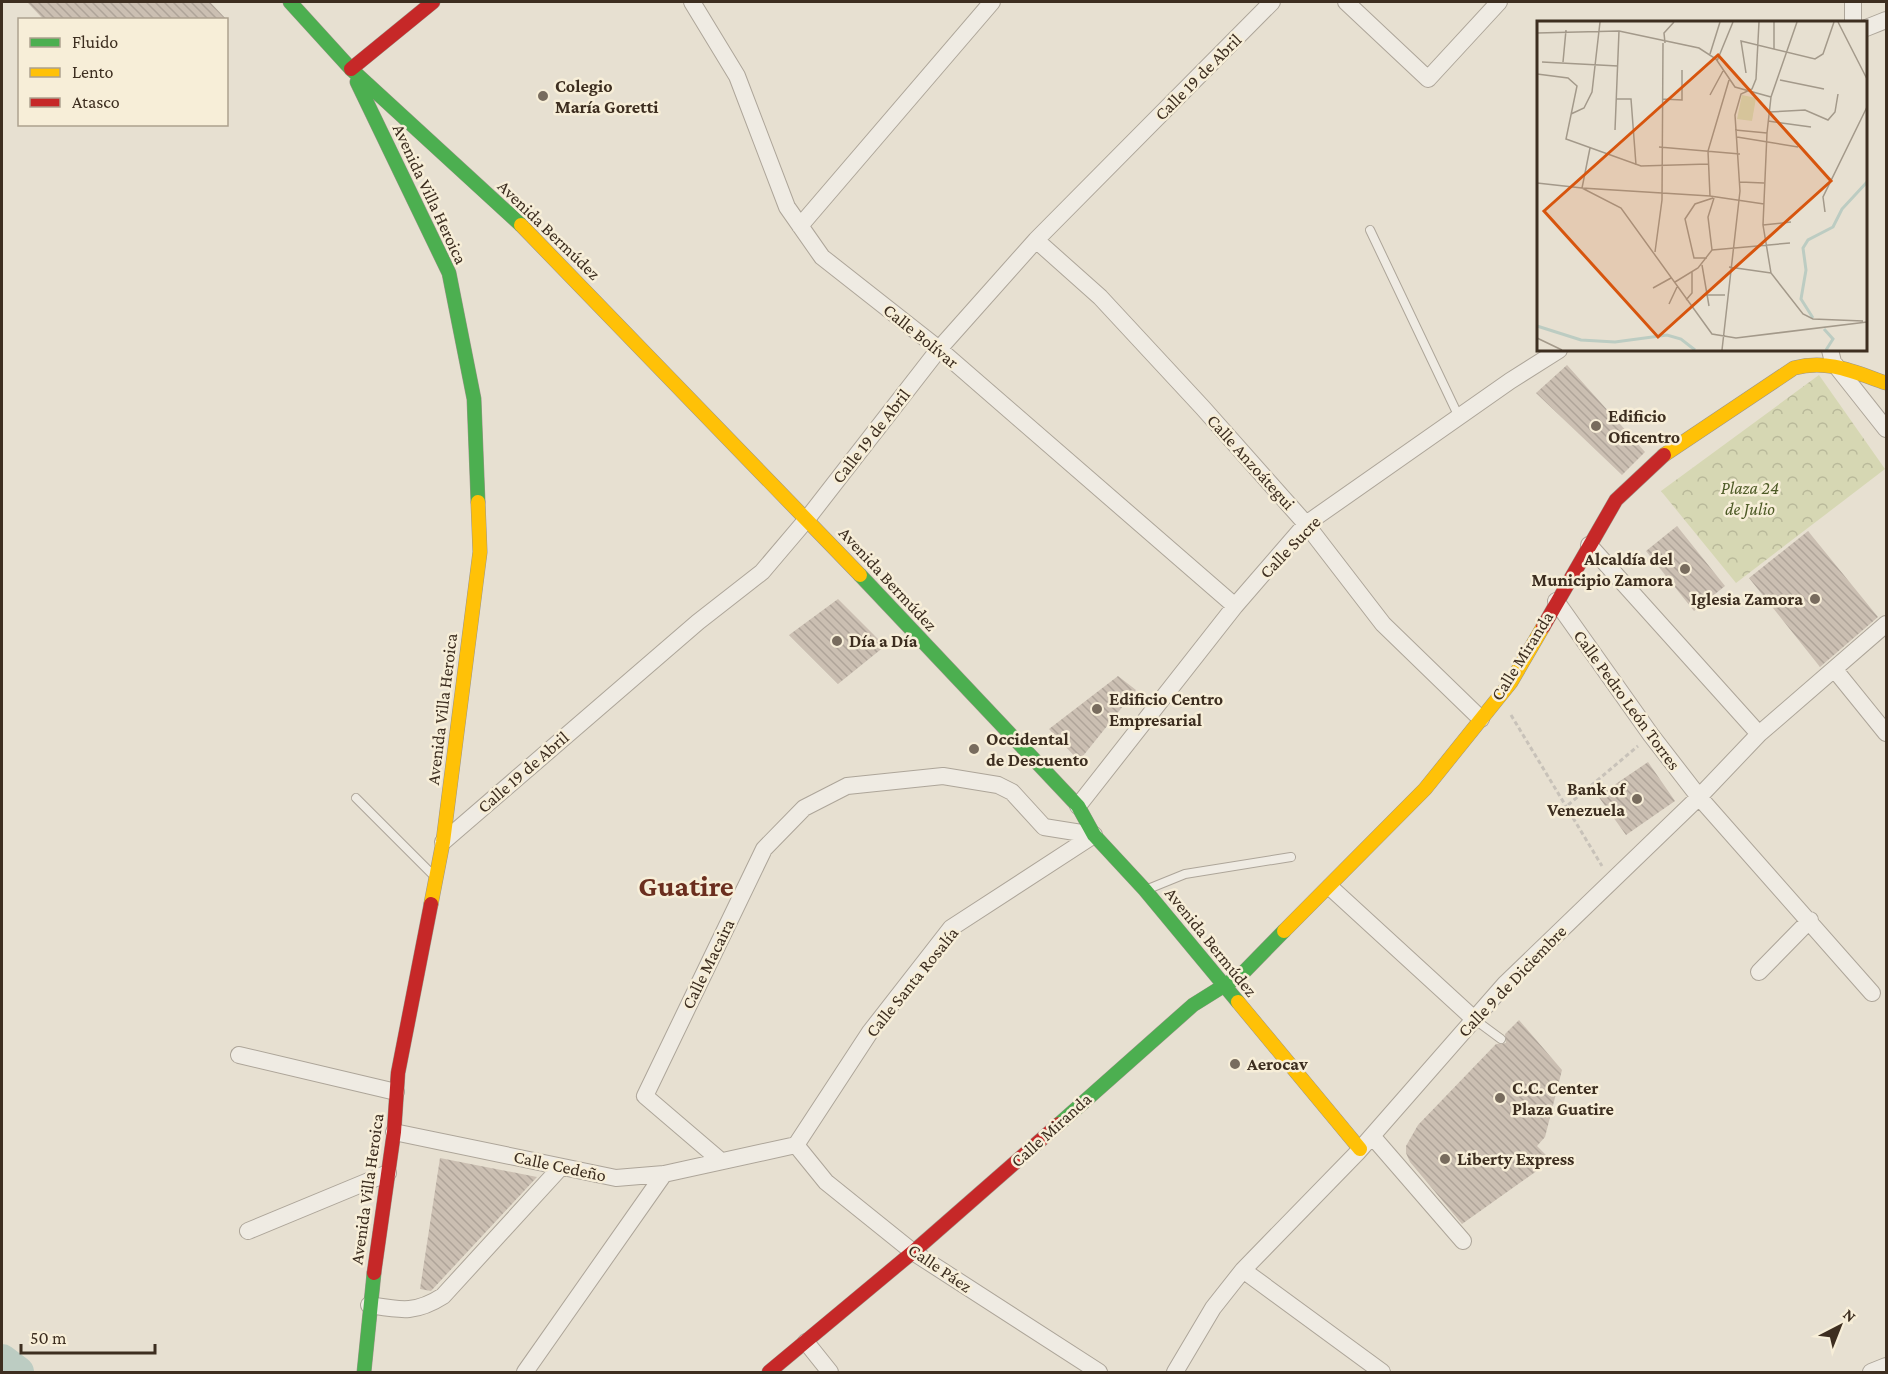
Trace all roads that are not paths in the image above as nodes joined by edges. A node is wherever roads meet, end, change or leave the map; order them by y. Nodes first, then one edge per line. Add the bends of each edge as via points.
1 (290, 2) edge
2 (433, 2) edge
3 (692, 2) edge
4 (992, 2) edge
5 (1272, 2) edge
6 (1346, 2) edge
7 (1499, 2) edge
8 (1853, 2) edge
9 (1887, 20) edge
10 (1853, 21) edge
11 (1867, 28) edge
12 (351, 69) junction
13 (800, 226) junction
14 (1370, 230) dead end
15 (1036, 240) junction
16 (939, 349) junction
17 (1558, 351) edge
18 (1831, 356) edge
19 (1887, 383) edge
20 (1459, 417) junction
21 (1887, 429) edge
22 (807, 519) junction
23 (1306, 524) junction
24 (1589, 545) junction
25 (1556, 601) junction
26 (1235, 606) junction
27 (1886, 625) edge
28 (1835, 670) junction
29 (1481, 719) junction
30 (1887, 733) edge
31 (1759, 734) junction
32 (1699, 797) junction
33 (356, 798) dead end
34 (1078, 806) junction
35 (1094, 835) junction
36 (443, 842) junction
37 (1291, 857) dead end
38 (437, 878) junction
39 (1330, 887) junction
40 (1145, 890) junction
41 (1810, 920) junction
42 (1759, 972) dead end
43 (1223, 986) junction
44 (1872, 993) dead end
45 (1474, 1019) junction
46 (1501, 1039) dead end
47 (238, 1055) dead end
48 (396, 1092) junction
49 (394, 1132) junction
50 (1372, 1136) junction
51 (796, 1145) junction
52 (1360, 1149) junction
53 (721, 1161) junction
54 (561, 1167) junction
55 (388, 1173) junction
56 (664, 1174) junction
57 (248, 1232) dead end
58 (1463, 1241) dead end
59 (913, 1252) junction
60 (1243, 1270) junction
61 (369, 1305) junction
62 (806, 1342) junction
63 (1887, 1366) edge
64 (364, 1372) edge
65 (525, 1372) edge
66 (769, 1372) edge
67 (830, 1372) edge
68 (1099, 1372) edge
69 (1175, 1372) edge
70 (1382, 1372) edge
71 (1871, 1372) edge

1 - 12 street
2 - 12 street
3 - 13 street, Calle Bolívar via 736,76 787,207
4 - 13 street
5 - 15 street, Calle 19 de Abril
6 - 7 street via 1428,79
8 - 10 street
9 - 11 street
12 - 22 street, Avenida Bermúdez via 532,236
12 - 36 street, Avenida Villa Heroica via 449,273 474,399 480,552
13 - 16 street, Calle Bolívar via 822,257
14 - 20 lane
15 - 16 street, Calle 19 de Abril
15 - 23 street, Calle Anzoátegui via 1100,297
16 - 22 street, Calle 19 de Abril
16 - 26 street, Calle Bolívar
17 - 20 street, Calle Sucre
18 - 19 street
18 - 21 street
18 - 24 street, Calle Miranda via 1794,368 1661,457 1616,500
20 - 23 street, Calle Sucre
22 - 34 street, Avenida Bermúdez
22 - 36 street, Calle 19 de Abril via 762,572 698,622
23 - 26 street, Calle Sucre
23 - 29 street, Calle Anzoátegui via 1383,624
24 - 25 street, Calle Miranda
24 - 31 street
25 - 29 street, Calle Miranda via 1511,682
25 - 32 street, Calle Pedro León Torres
26 - 34 street, Calle Sucre
27 - 28 street, Calle 9 de Diciembre
28 - 30 street
28 - 31 street, Calle 9 de Diciembre
29 - 39 street, Calle Miranda via 1425,789
31 - 32 street, Calle 9 de Diciembre
32 - 41 street, Calle Pedro León Torres
32 - 45 street, Calle 9 de Diciembre via 1505,984
33 - 38 lane
34 - 35 street, Avenida Bermúdez
35 - 40 street, Avenida Bermúdez
35 - 51 street, Calle Santa Rosalía via 951,928 870,1032
35 - 53 street, Calle Macaira via 1044,827 1012,792 998,785 943,776 848,786 804,808 764,849 645,1096
36 - 38 street, Avenida Villa Heroica
37 - 40 lane via 1185,874
38 - 48 street, Avenida Villa Heroica
39 - 43 street, Calle Miranda via 1241,975
39 - 45 street
40 - 43 street, Avenida Bermúdez
41 - 42 street
41 - 44 street, Calle Pedro León Torres
43 - 52 street, Avenida Bermúdez
43 - 59 street, Calle Miranda via 1192,1005
45 - 46 lane
45 - 50 street, Calle 9 de Diciembre
47 - 48 street
48 - 49 street, Avenida Villa Heroica
49 - 54 street, Calle Cedeño
49 - 55 street, Avenida Villa Heroica
50 - 52 street, Calle 9 de Diciembre
50 - 58 street
51 - 53 street, Calle Cedeño
51 - 59 street, Calle Páez via 826,1182
52 - 60 street, Calle 9 de Diciembre
53 - 56 street, Calle Cedeño
54 - 56 street, Calle Cedeño via 616,1178
54 - 61 street via 443,1296 408,1311
55 - 57 street
55 - 61 street, Avenida Villa Heroica
56 - 65 street
59 - 62 street, Calle Miranda
59 - 68 street, Calle Páez
60 - 69 street, Calle 9 de Diciembre via 1213,1308
60 - 70 street
61 - 64 street, Avenida Villa Heroica
62 - 66 street, Calle Miranda
62 - 67 street
63 - 71 street

